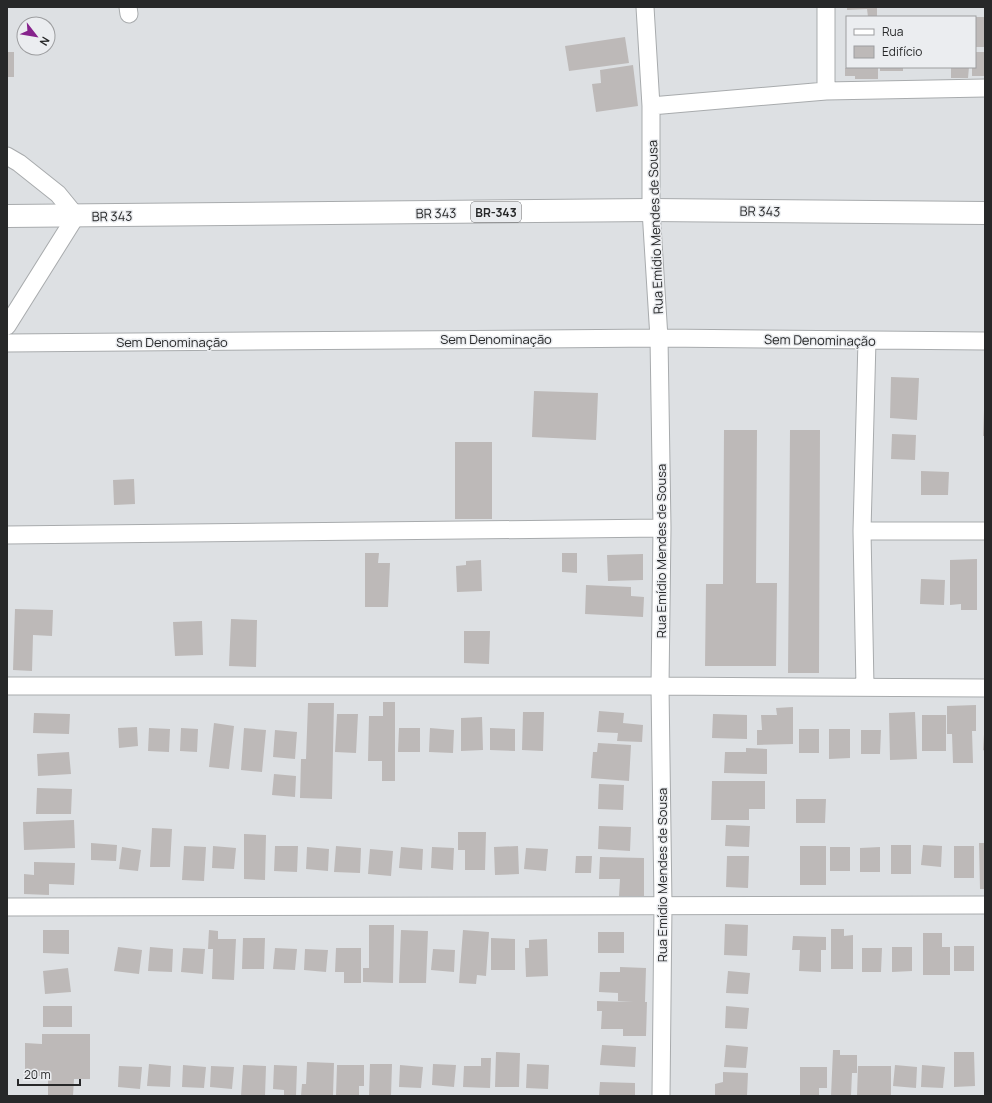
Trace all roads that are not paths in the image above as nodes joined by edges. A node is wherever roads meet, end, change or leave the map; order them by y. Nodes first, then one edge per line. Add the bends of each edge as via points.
1 (645, 7) edge
2 (826, 7) edge
3 (985, 88) edge
4 (826, 91) junction
5 (651, 106) junction
6 (7, 156) edge
7 (651, 210) junction
8 (985, 214) edge
9 (7, 216) edge
10 (76, 216) junction
11 (7, 326) edge
12 (659, 338) junction
13 (867, 340) junction
14 (985, 341) edge
15 (7, 343) edge
16 (662, 528) junction
17 (862, 531) junction
18 (985, 531) edge
19 (7, 535) edge
20 (7, 686) edge
21 (660, 686) junction
22 (865, 687) junction
23 (985, 688) edge
24 (663, 905) junction
25 (985, 905) edge
26 (7, 907) edge
27 (661, 1096) edge

1 - 5 street, Rua Emídio Mendes de Sousa
2 - 4 street
3 - 4 street
4 - 5 street
5 - 7 street, Rua Emídio Mendes de Sousa
6 - 10 street via 58,194
7 - 8 main road, BR 343 / BR-343
7 - 10 main road, BR 343 / BR-343
7 - 12 street, Rua Emídio Mendes de Sousa
9 - 10 main road, BR 343 / BR-343
10 - 11 street
12 - 13 street, Sem Denominação
12 - 15 street, Sem Denominação
12 - 16 street, Rua Emídio Mendes de Sousa
13 - 14 street, Sem Denominação
13 - 17 street
16 - 19 street
16 - 21 street, Rua Emídio Mendes de Sousa
17 - 18 street
17 - 22 street
20 - 21 street
21 - 22 street
21 - 24 street, Rua Emídio Mendes de Sousa
22 - 23 street
24 - 25 street
24 - 26 street
24 - 27 street, Rua Emídio Mendes de Sousa

